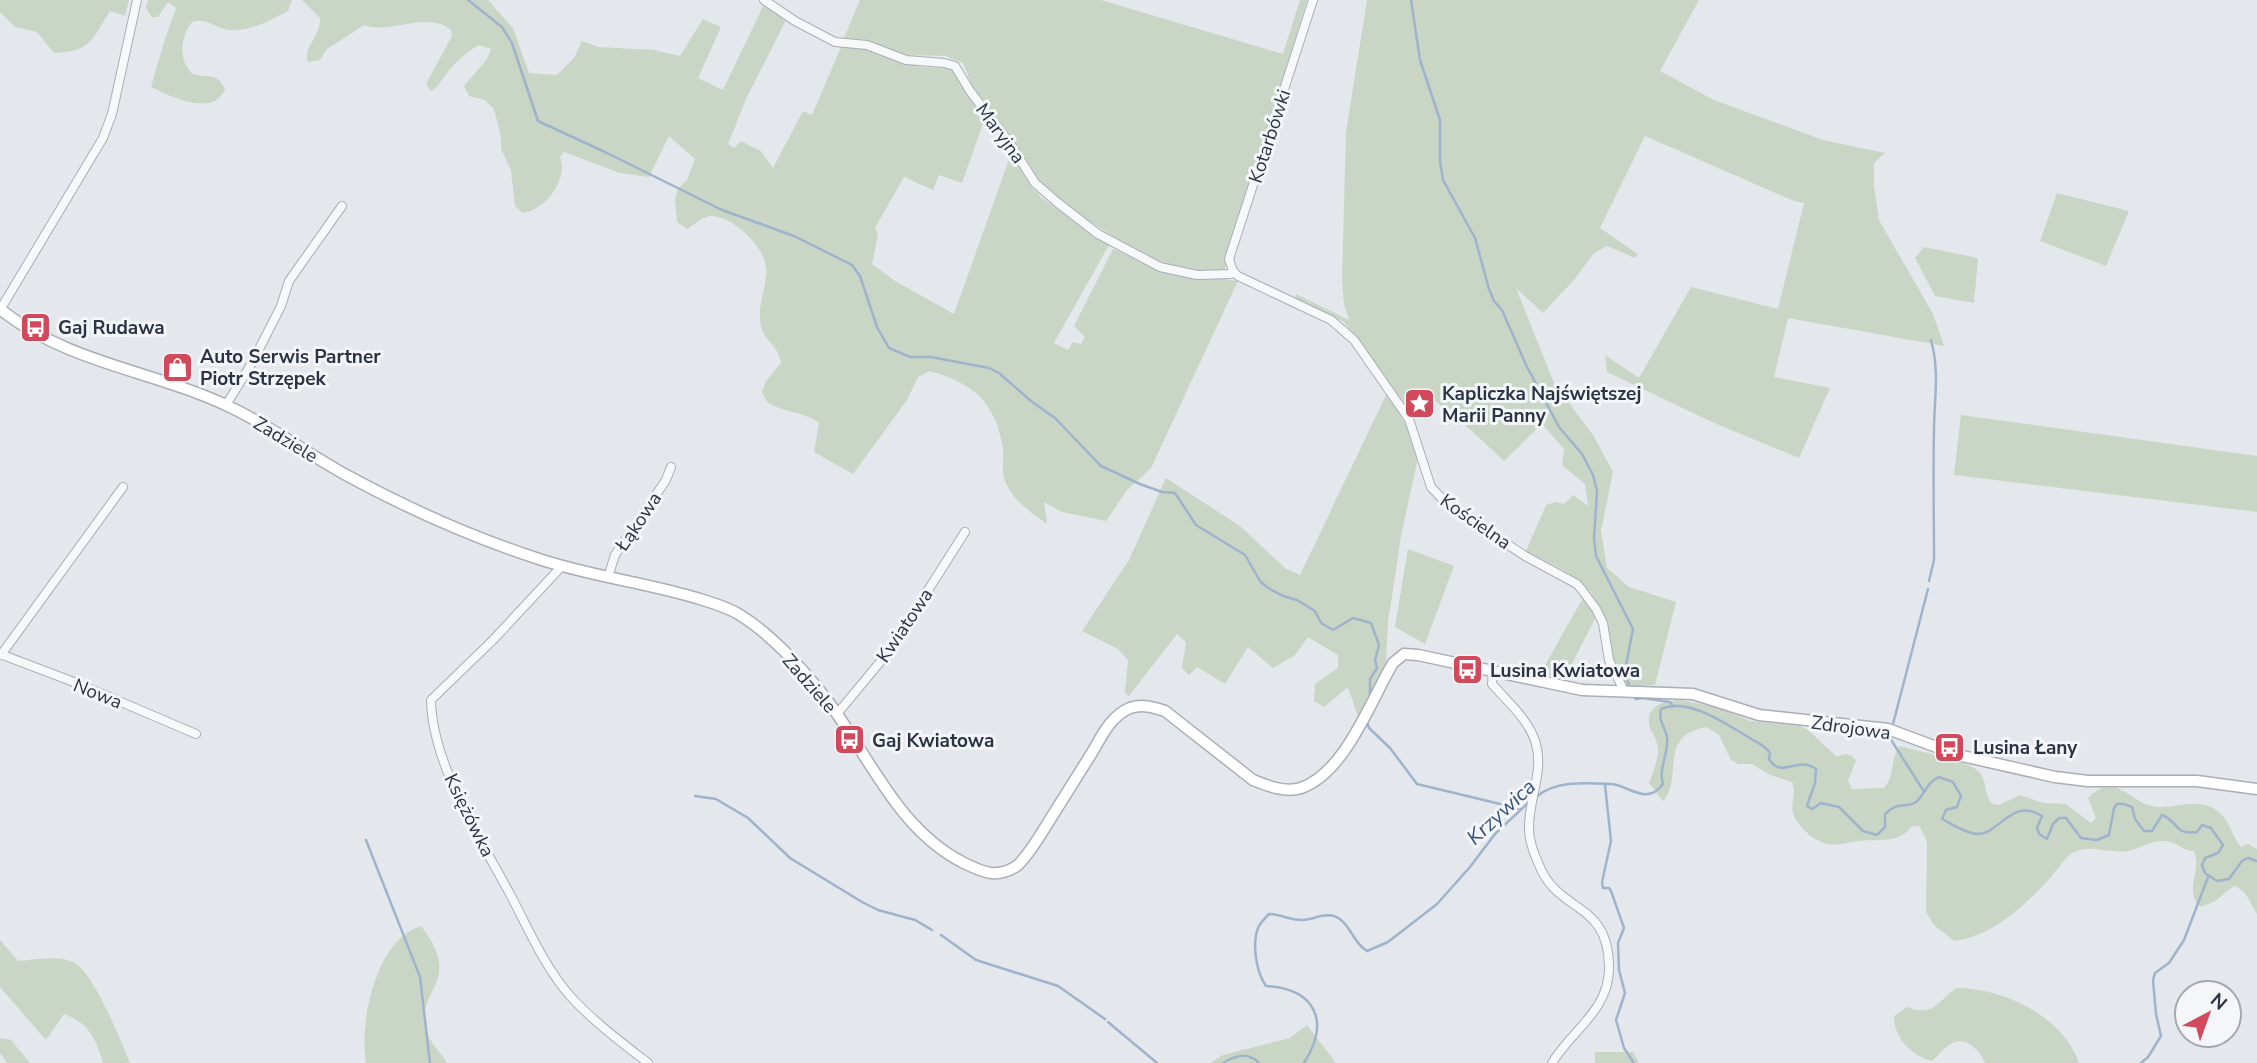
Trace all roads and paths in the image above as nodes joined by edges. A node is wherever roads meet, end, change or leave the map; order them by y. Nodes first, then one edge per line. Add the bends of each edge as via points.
1 (137, 0) edge
2 (764, 0) edge
3 (1313, 0) edge
4 (342, 206) dead end
5 (1233, 271) junction
6 (0, 309) edge
7 (226, 405) junction
8 (671, 467) dead end
9 (123, 487) dead end
10 (965, 532) dead end
11 (562, 566) junction
12 (608, 577) junction
13 (1, 654) edge
14 (1490, 672) junction
15 (1623, 691) junction
16 (837, 714) junction
17 (196, 734) dead end
18 (2257, 789) edge
19 (648, 1063) edge
20 (1552, 1063) edge

1 - 6 street via 103,138
2 - 5 street, Maryjna via 835,41 867,45 906,60 955,66 1035,183 1088,226 1160,267 1197,275
3 - 5 street, Kotarbówki via 1229,259
4 - 7 street via 289,281 270,329
5 - 15 street, Kościelna via 1331,320 1354,340 1409,419 1436,494 1525,556 1577,584 1588,597 1603,623 1609,660
6 - 7 street, Zadziele via 62,347
7 - 11 street, Zadziele via 390,497 490,542
8 - 12 street, Łąkowa via 615,555
9 - 13 street
10 - 16 street, Kwiatowa via 890,650
11 - 12 street, Zadziele
11 - 19 street, Księżówka via 431,700 431,723 466,812 544,959 569,996
12 - 16 street, Zadziele via 659,587 737,613 803,671
13 - 17 street, Nowa
14 - 15 street, Zdrojowa via 1582,690
14 - 16 street, Zadziele via 1418,655 1399,656 1349,746 1319,778 1301,788 1270,787 1253,780 1165,711 1129,708 1109,724 1022,860 1006,872 992,873 957,859 925,838
14 - 20 street via 1492,684 1528,726 1536,744 1529,831 1544,878 1553,890 1590,914 1604,935 1609,967 1601,1003
15 - 18 street, Zdrojowa via 1693,694 1759,715 1888,729 1958,755 2055,777 2197,781

